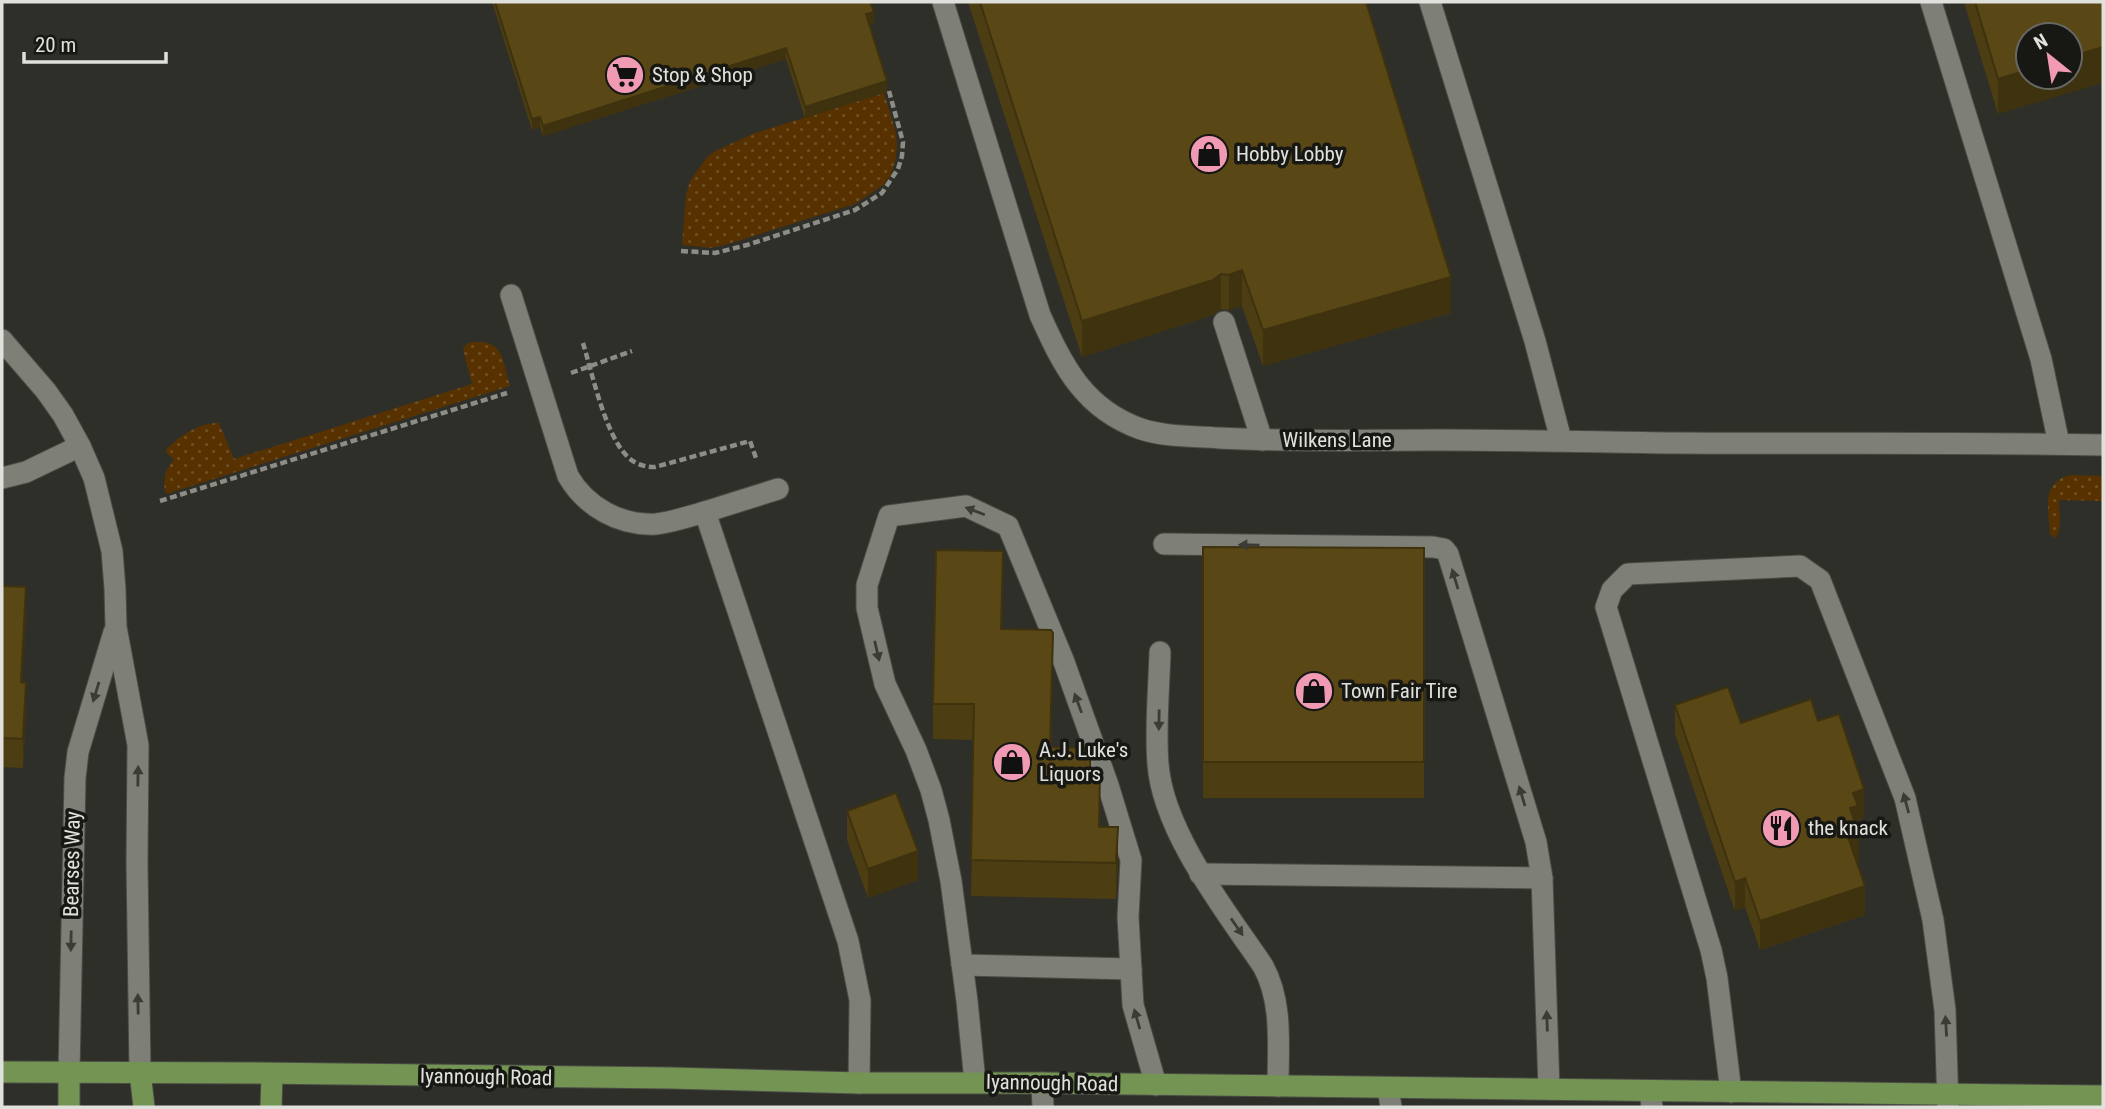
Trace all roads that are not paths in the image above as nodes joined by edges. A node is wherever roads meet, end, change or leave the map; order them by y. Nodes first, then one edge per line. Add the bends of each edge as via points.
1 (943, 2) edge
2 (1430, 2) edge
3 (1931, 2) edge
4 (511, 295) dead end
5 (1224, 322) dead end
6 (2, 340) edge
7 (1262, 440) junction
8 (1561, 440) junction
9 (2059, 444) junction
10 (2103, 445) edge
11 (80, 446) junction
12 (2, 478) edge
13 (773, 491) road end
14 (705, 512) junction
15 (1164, 544) dead end
16 (116, 627) junction
17 (1160, 652) dead end
18 (1200, 874) junction
19 (1542, 878) junction
20 (962, 965) junction
21 (1131, 969) junction
22 (2, 1072) edge
23 (139, 1072) junction
24 (69, 1073) junction
25 (272, 1075) junction
26 (975, 1082) junction
27 (859, 1083) junction
28 (1041, 1083) junction
29 (1156, 1085) junction
30 (1279, 1086) junction
31 (1549, 1089) junction
32 (1731, 1091) junction
33 (2103, 1096) edge
34 (1389, 1098) edge
35 (1651, 1099) edge
36 (1949, 1101) edge
37 (69, 1107) edge
38 (144, 1107) edge
39 (271, 1107) edge
40 (1043, 1107) edge

1 - 7 street, Wilkens Lane via 1040,315 1075,383 1108,413 1139,428 1174,435
2 - 8 street
3 - 9 street via 2041,359
4 - 14 street via 577,491 607,513 639,523 656,524
5 - 7 street
6 - 11 street, Bearses Way via 64,415
7 - 8 street, Wilkens Lane
8 - 9 street, Wilkens Lane
9 - 10 street, Wilkens Lane
11 - 12 street via 26,472
11 - 16 street, Bearses Way via 94,478 112,551
13 - 14 street
14 - 27 street via 848,941 860,1000
19 -> 15 street via 1536,842 1444,549
23 -> 16 street, Bearses Way via 138,745
16 -> 24 street, Bearses Way via 78,752 75,778
17 -> 18 street via 1158,765 1171,817
18 - 19 street
18 -> 30 street via 1271,980 1277,1008
31 -> 19 street
20 - 21 street
21 -> 20 street via 1131,860 1108,785 1008,526 966,506 889,516 867,585 867,608 885,684 931,790 951,881
20 - 26 street
29 -> 21 street via 1133,1005
22 - 24 main road, Iyannough Road
23 - 24 main road, Iyannough Road
23 - 25 main road, Iyannough Road
23 - 38 main road, Bearses Way
24 - 37 main road, Bearses Way
25 - 27 main road, Iyannough Road
25 - 39 main road
26 - 27 main road, Iyannough Road
26 - 28 main road, Iyannough Road
28 - 29 main road, Iyannough Road
28 - 40 street
29 - 30 main road, Iyannough Road
30 - 34 main road, Iyannough Road
31 - 34 main road, Iyannough Road
31 - 35 main road, Iyannough Road
32 - 35 main road, Iyannough Road
32 - 36 main road, Iyannough Road
36 -> 32 street via 1945,1010 1933,920 1905,798 1820,580 1800,566 1628,574 1612,590 1606,607 1711,950
33 - 36 main road, Iyannough Road

